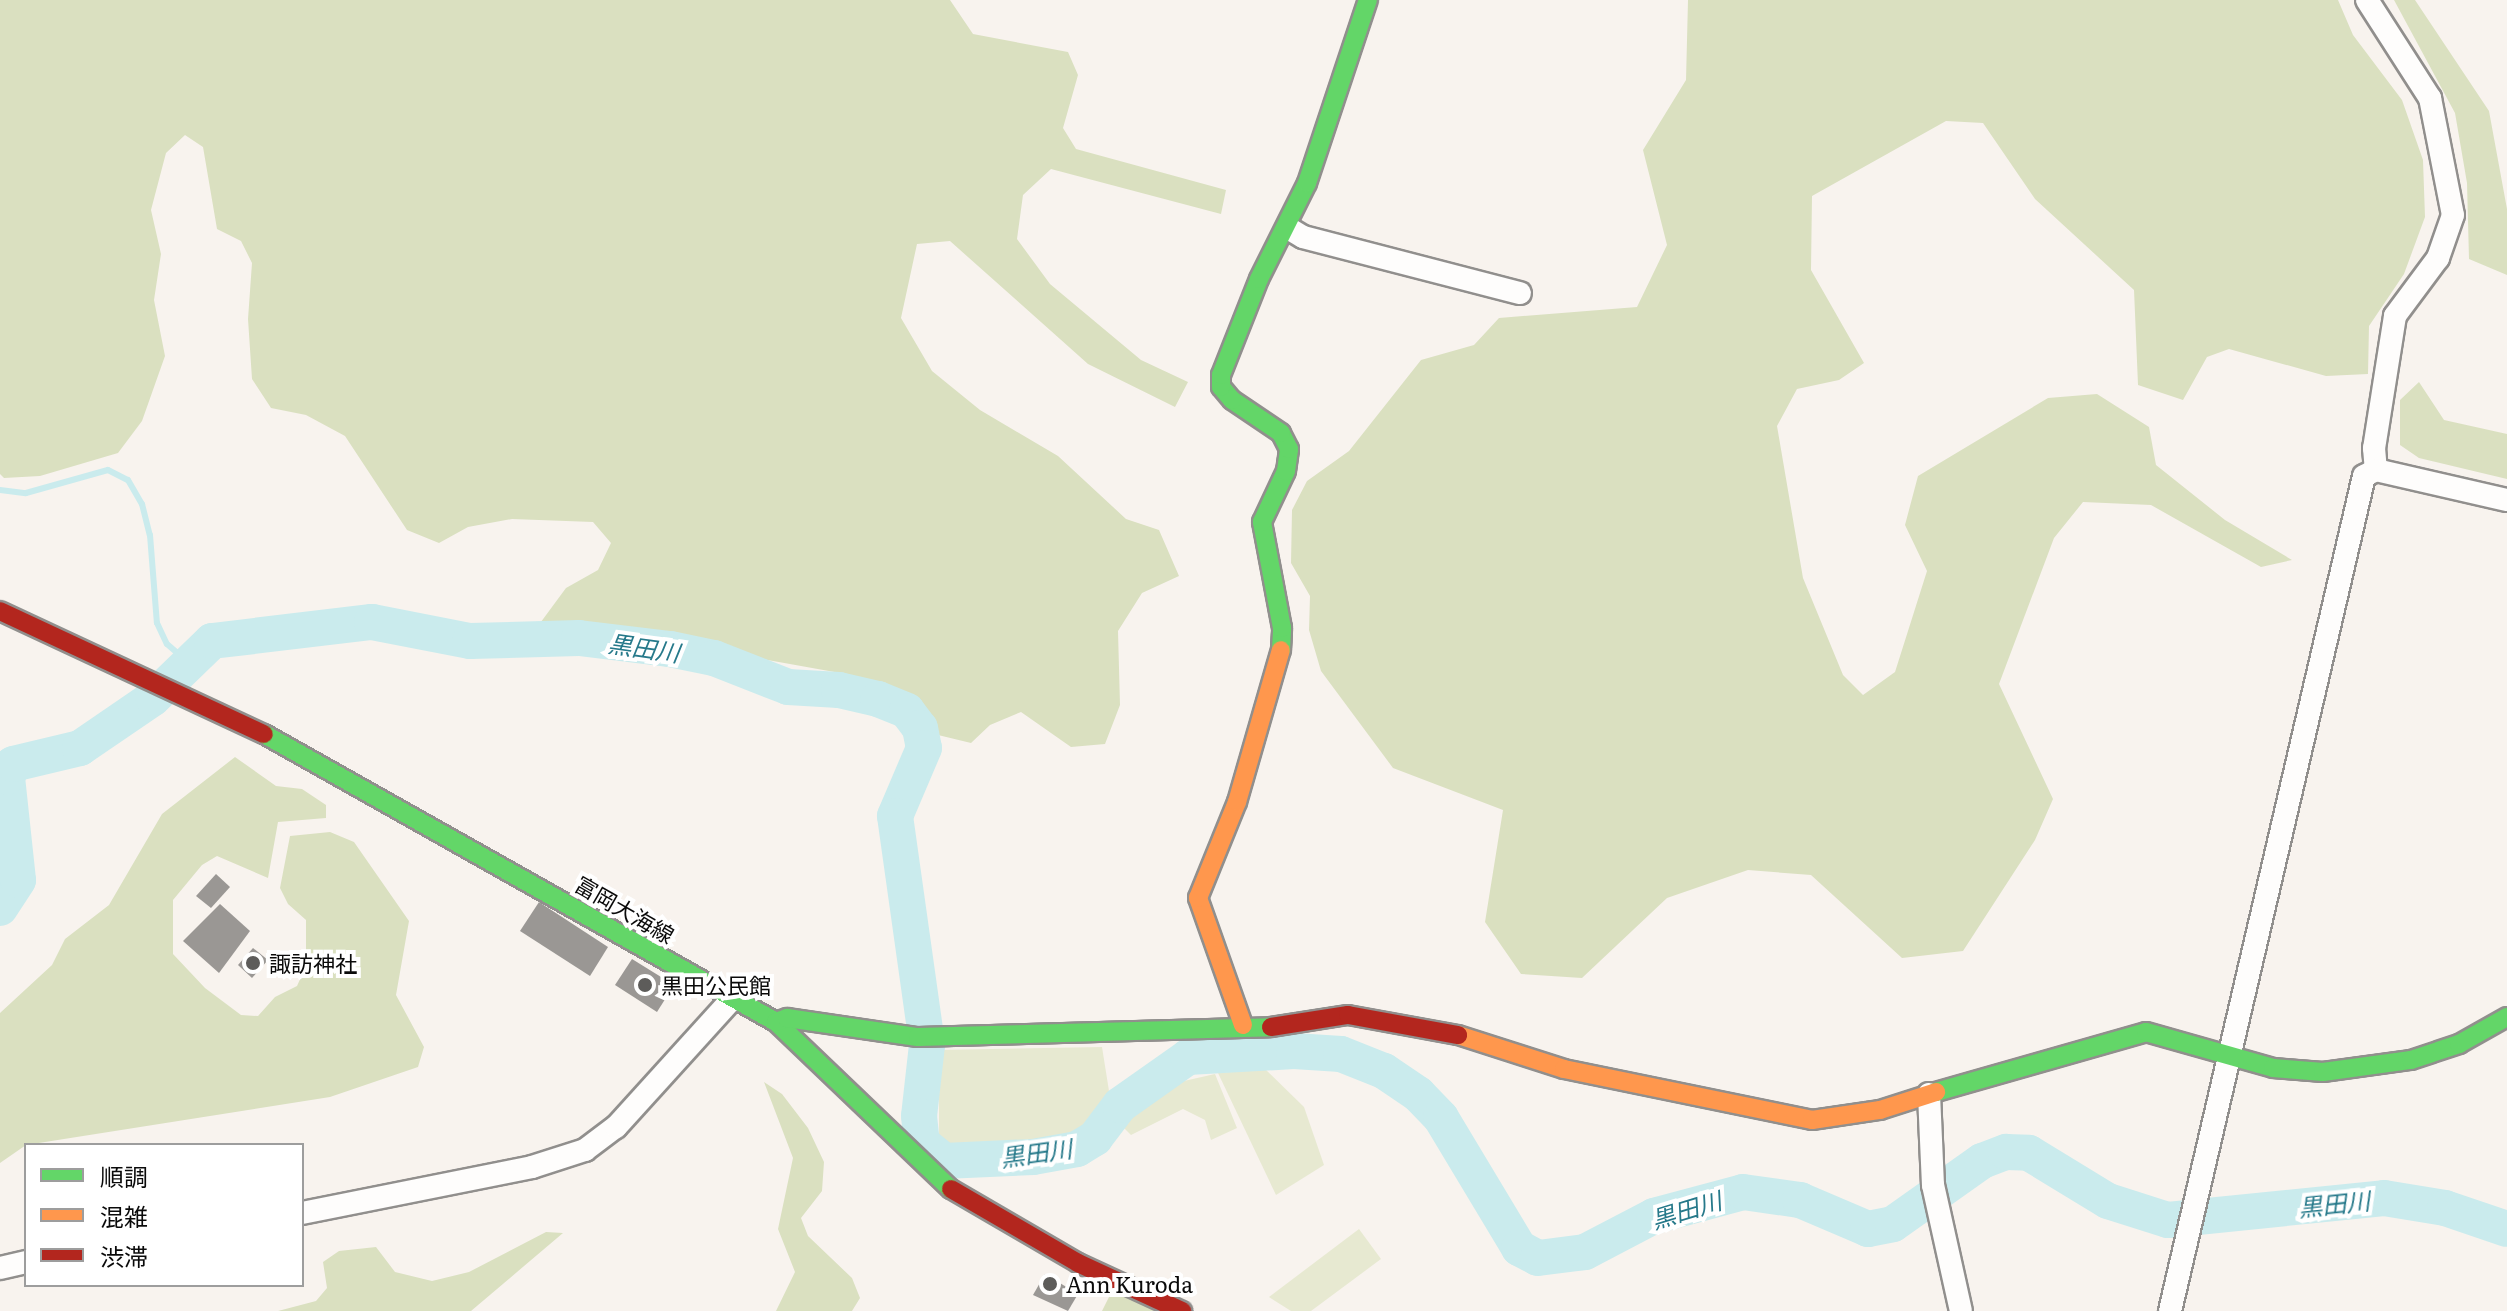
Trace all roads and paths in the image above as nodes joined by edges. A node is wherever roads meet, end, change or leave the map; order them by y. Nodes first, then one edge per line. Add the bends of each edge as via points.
1 (1368, 0) edge
2 (2367, 0) edge
3 (1288, 228) junction
4 (1520, 293) dead end
5 (2376, 470) junction
6 (2507, 500) edge
7 (0, 611) edge
8 (733, 998) junction
9 (2507, 1017) edge
10 (776, 1022) junction
11 (1243, 1025) junction
12 (2231, 1059) junction
13 (1929, 1094) junction
14 (304, 1213) edge
15 (24, 1262) edge
16 (0, 1268) edge
17 (1182, 1311) edge
18 (1961, 1311) edge
19 (2170, 1311) edge

1 - 3 street
2 - 5 street via 2430,98 2442,138 2453,215 2438,258 2395,316 2374,448
3 - 4 street via 1303,237
3 - 11 street via 1259,279 1221,375 1221,387 1232,400 1281,433 1289,449 1286,471 1262,522 1282,628 1280,665 1237,802 1198,898
5 - 6 street
5 - 12 street via 2364,476
7 - 8 street, 富岡大海線 via 290,746
8 - 10 street, 富岡大海線
8 - 14 street via 616,1127 585,1150 532,1167
9 - 12 street via 2459,1044 2383,1065 2323,1072
10 - 11 street via 787,1018 926,1037
10 - 17 street, 富岡大海線 via 956,1194 1078,1263
11 - 13 street via 1268,1027 1348,1015 1396,1021 1473,1038 1564,1069 1812,1120 1880,1110
12 - 13 street via 2146,1032
12 - 19 street
13 - 18 street via 1933,1185
15 - 16 street

